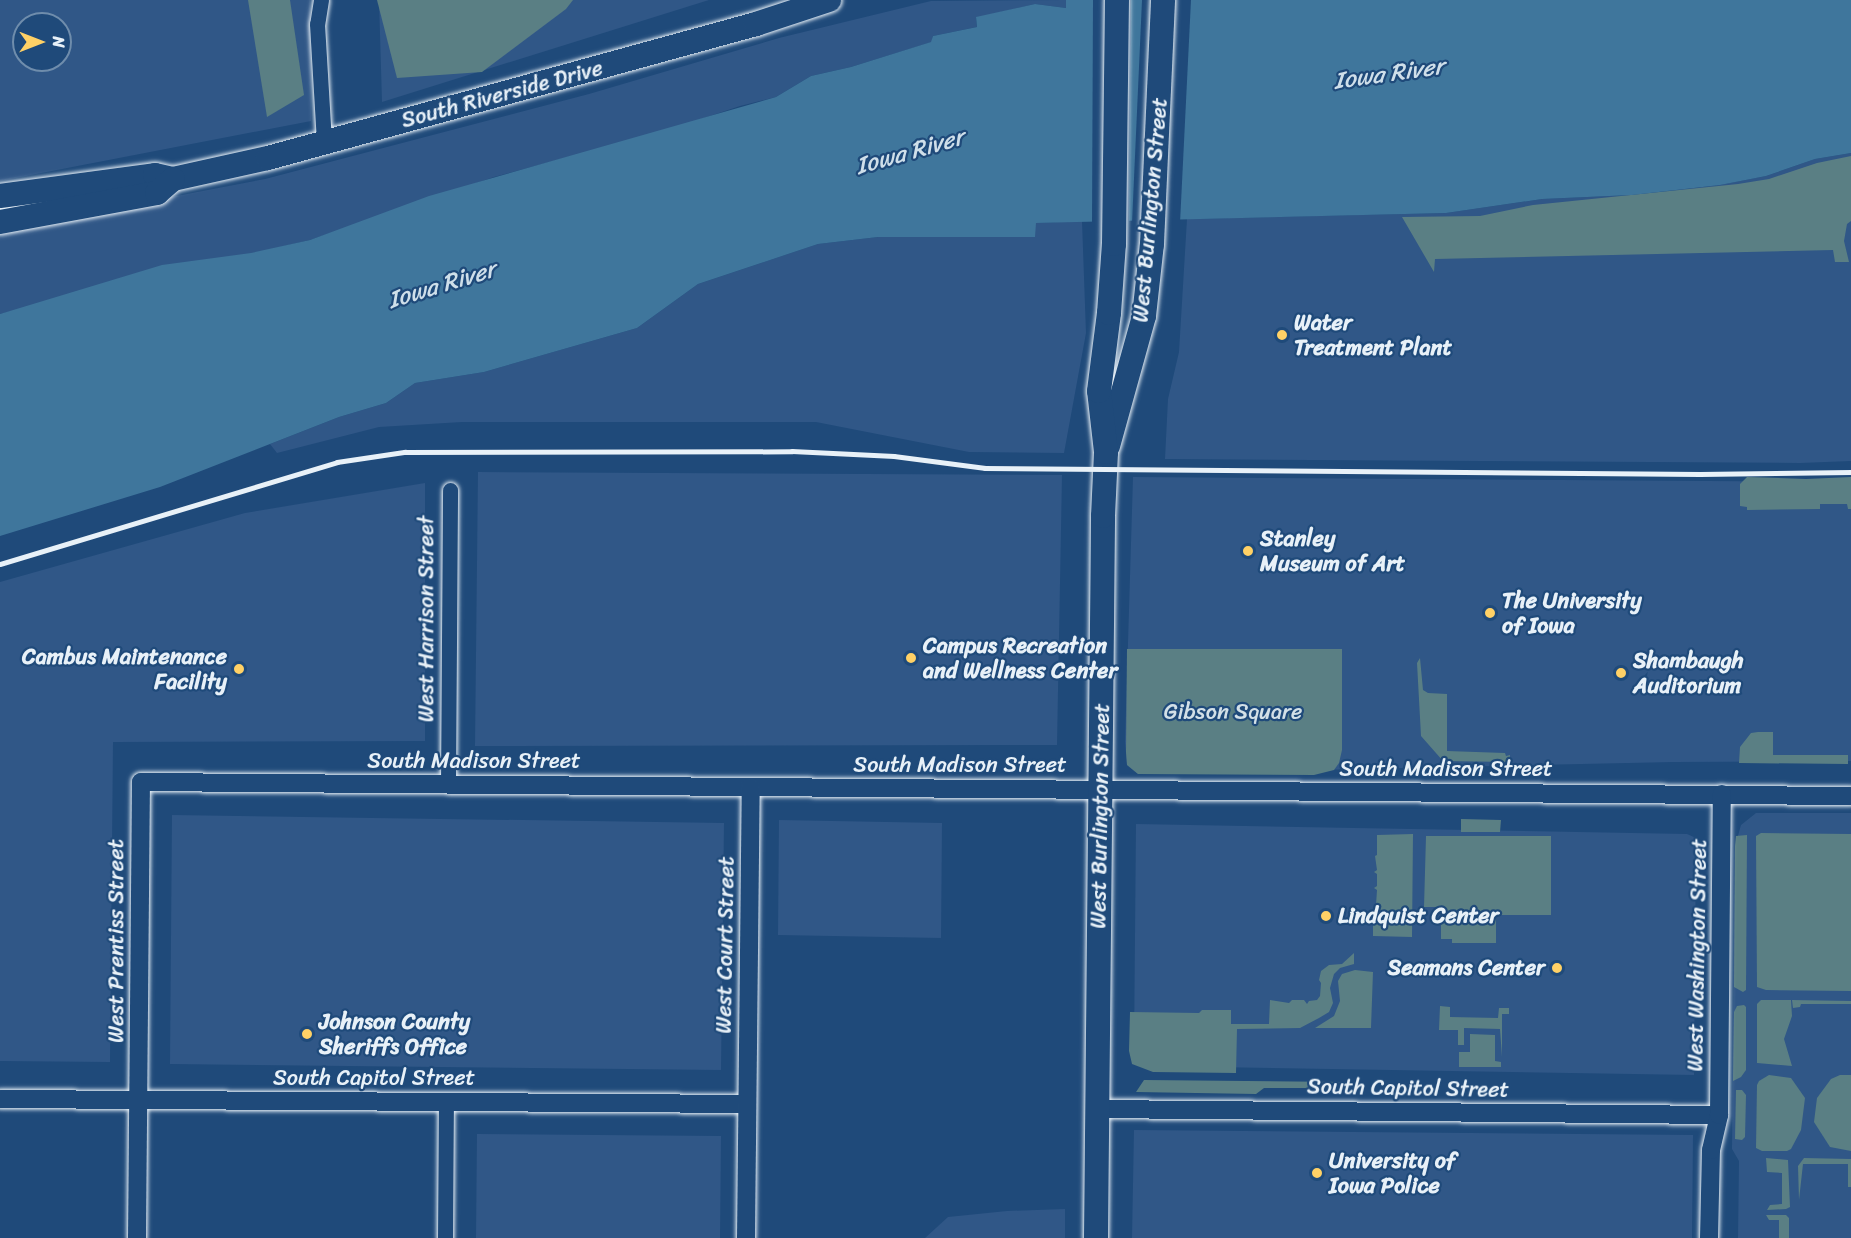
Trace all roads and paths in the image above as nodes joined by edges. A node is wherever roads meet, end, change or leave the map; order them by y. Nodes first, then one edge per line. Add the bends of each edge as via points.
1 (321, 0) edge
2 (829, 0) edge
3 (1117, 0) edge
4 (1163, 0) edge
5 (324, 142) junction
6 (173, 179) junction
7 (0, 196) edge
8 (0, 222) edge
9 (1106, 452) junction
10 (450, 490) dead end
11 (141, 782) joint
12 (448, 784) junction
13 (751, 787) junction
14 (1100, 790) junction
15 (1722, 795) junction
16 (1851, 796) edge
17 (0, 1099) edge
18 (139, 1100) junction
19 (446, 1102) junction
20 (747, 1104) junction
21 (1096, 1109) junction
22 (1719, 1115) junction
23 (137, 1238) edge
24 (445, 1238) edge
25 (746, 1238) edge
26 (1096, 1238) edge
27 (1708, 1238) edge

1 - 5 street via 317,24
2 - 5 main road, South Riverside Drive via 756,24
3 - 9 main road, West Burlington Street via 1113,281 1100,391
4 - 9 main road, West Burlington Street via 1152,244 1142,326
5 - 6 main road, South Riverside Drive
6 - 7 main road, South Riverside Drive via 155,175
6 - 8 main road, South Riverside Drive via 158,193
9 - 14 main road, West Burlington Street
10 - 12 street, West Harrison Street
11 - 12 street, South Madison Street
11 - 18 street, West Prentiss Street
12 - 13 street, South Madison Street
13 - 14 street, South Madison Street
13 - 20 street, West Court Street
14 - 15 street, South Madison Street
14 - 21 main road, West Burlington Street
15 - 16 street, South Madison Street
15 - 22 street, West Washington Street
17 - 18 street, South Capitol Street
18 - 19 street, South Capitol Street
18 - 23 street, West Prentiss Street
19 - 20 street, South Capitol Street
19 - 24 street
20 - 25 street, West Court Street
21 - 22 street, South Capitol Street
21 - 26 main road, West Burlington Street
22 - 27 street, West Washington Street via 1712,1150

